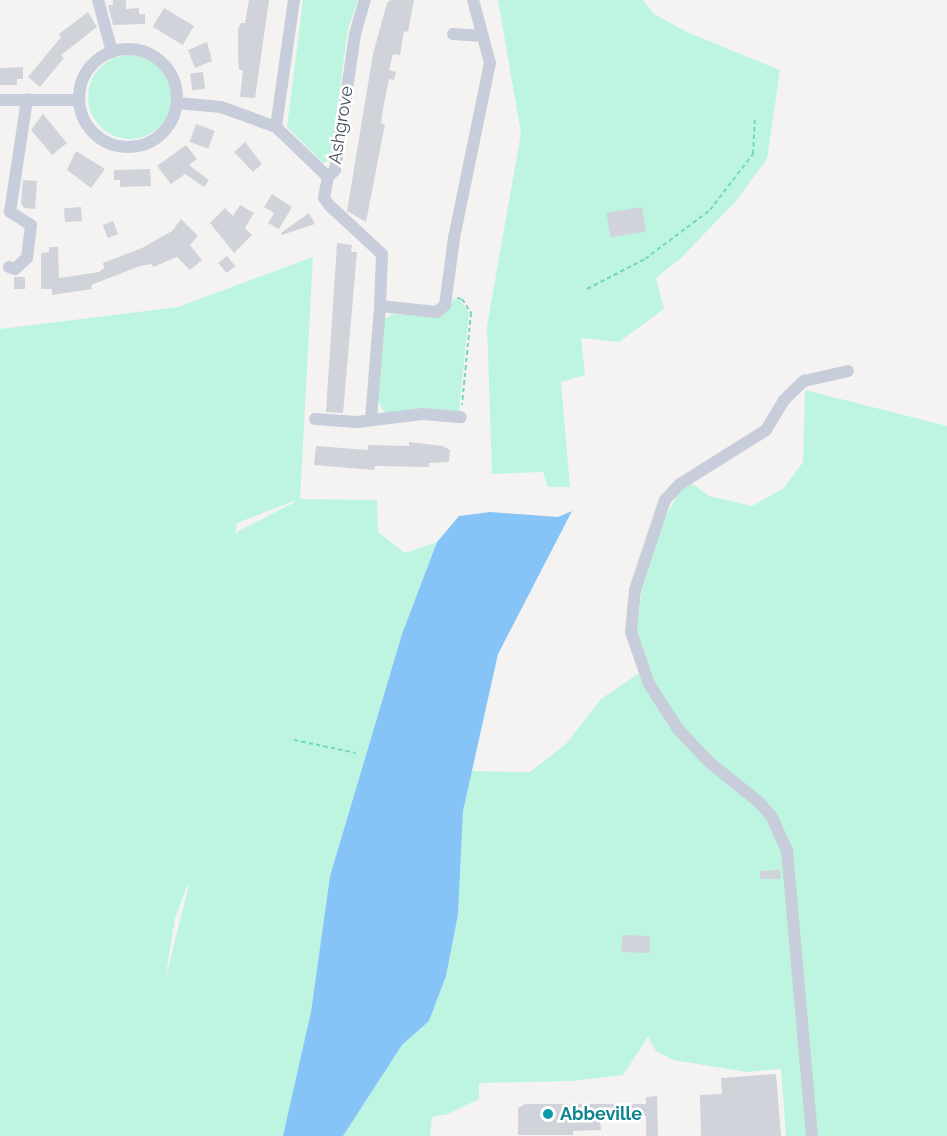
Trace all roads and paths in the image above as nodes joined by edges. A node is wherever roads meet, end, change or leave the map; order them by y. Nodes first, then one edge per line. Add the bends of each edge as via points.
1 (98, 0) edge
2 (294, 0) edge
3 (365, 0) edge
4 (473, 0) edge
5 (453, 34) dead end
6 (482, 36) junction
7 (112, 52) junction
8 (27, 99) junction
9 (0, 100) edge
10 (79, 100) junction
11 (177, 103) junction
12 (755, 119) dead end
13 (276, 128) junction
14 (328, 177) junction
15 (9, 267) dead end
16 (587, 289) dead end
17 (446, 297) junction
18 (380, 306) junction
19 (848, 371) dead end
20 (461, 417) joint
21 (315, 419) dead end
22 (371, 419) junction
23 (294, 740) dead end
24 (356, 753) dead end
25 (812, 1136) edge

1 - 7 street
2 - 13 street
3 - 14 street, Ashgrove via 355,34 335,170
4 - 6 street
5 - 6 street
6 - 17 street via 489,53 489,74
7 - 10 street via 87,72
7 - 11 street via 141,51 158,59 176,86
8 - 9 street
8 - 10 street
8 - 15 street via 10,212 31,225 30,236 27,258 15,269
10 - 11 street via 89,128 108,143 132,148 160,136 172,120
11 - 13 street, Ashgrove via 221,107
12 - 16 path via 753,154 710,210 645,259
13 - 14 street, Ashgrove
14 - 18 street via 324,198 382,254
17 - 18 street via 437,312
17 - 20 path via 462,299 471,313
18 - 22 street
19 - 25 street via 804,381 784,400 766,430 689,478 665,500 635,590 631,632 649,684 678,729 709,762 760,803 780,831 787,851
20 - 22 street via 423,414
21 - 22 street
23 - 24 path

